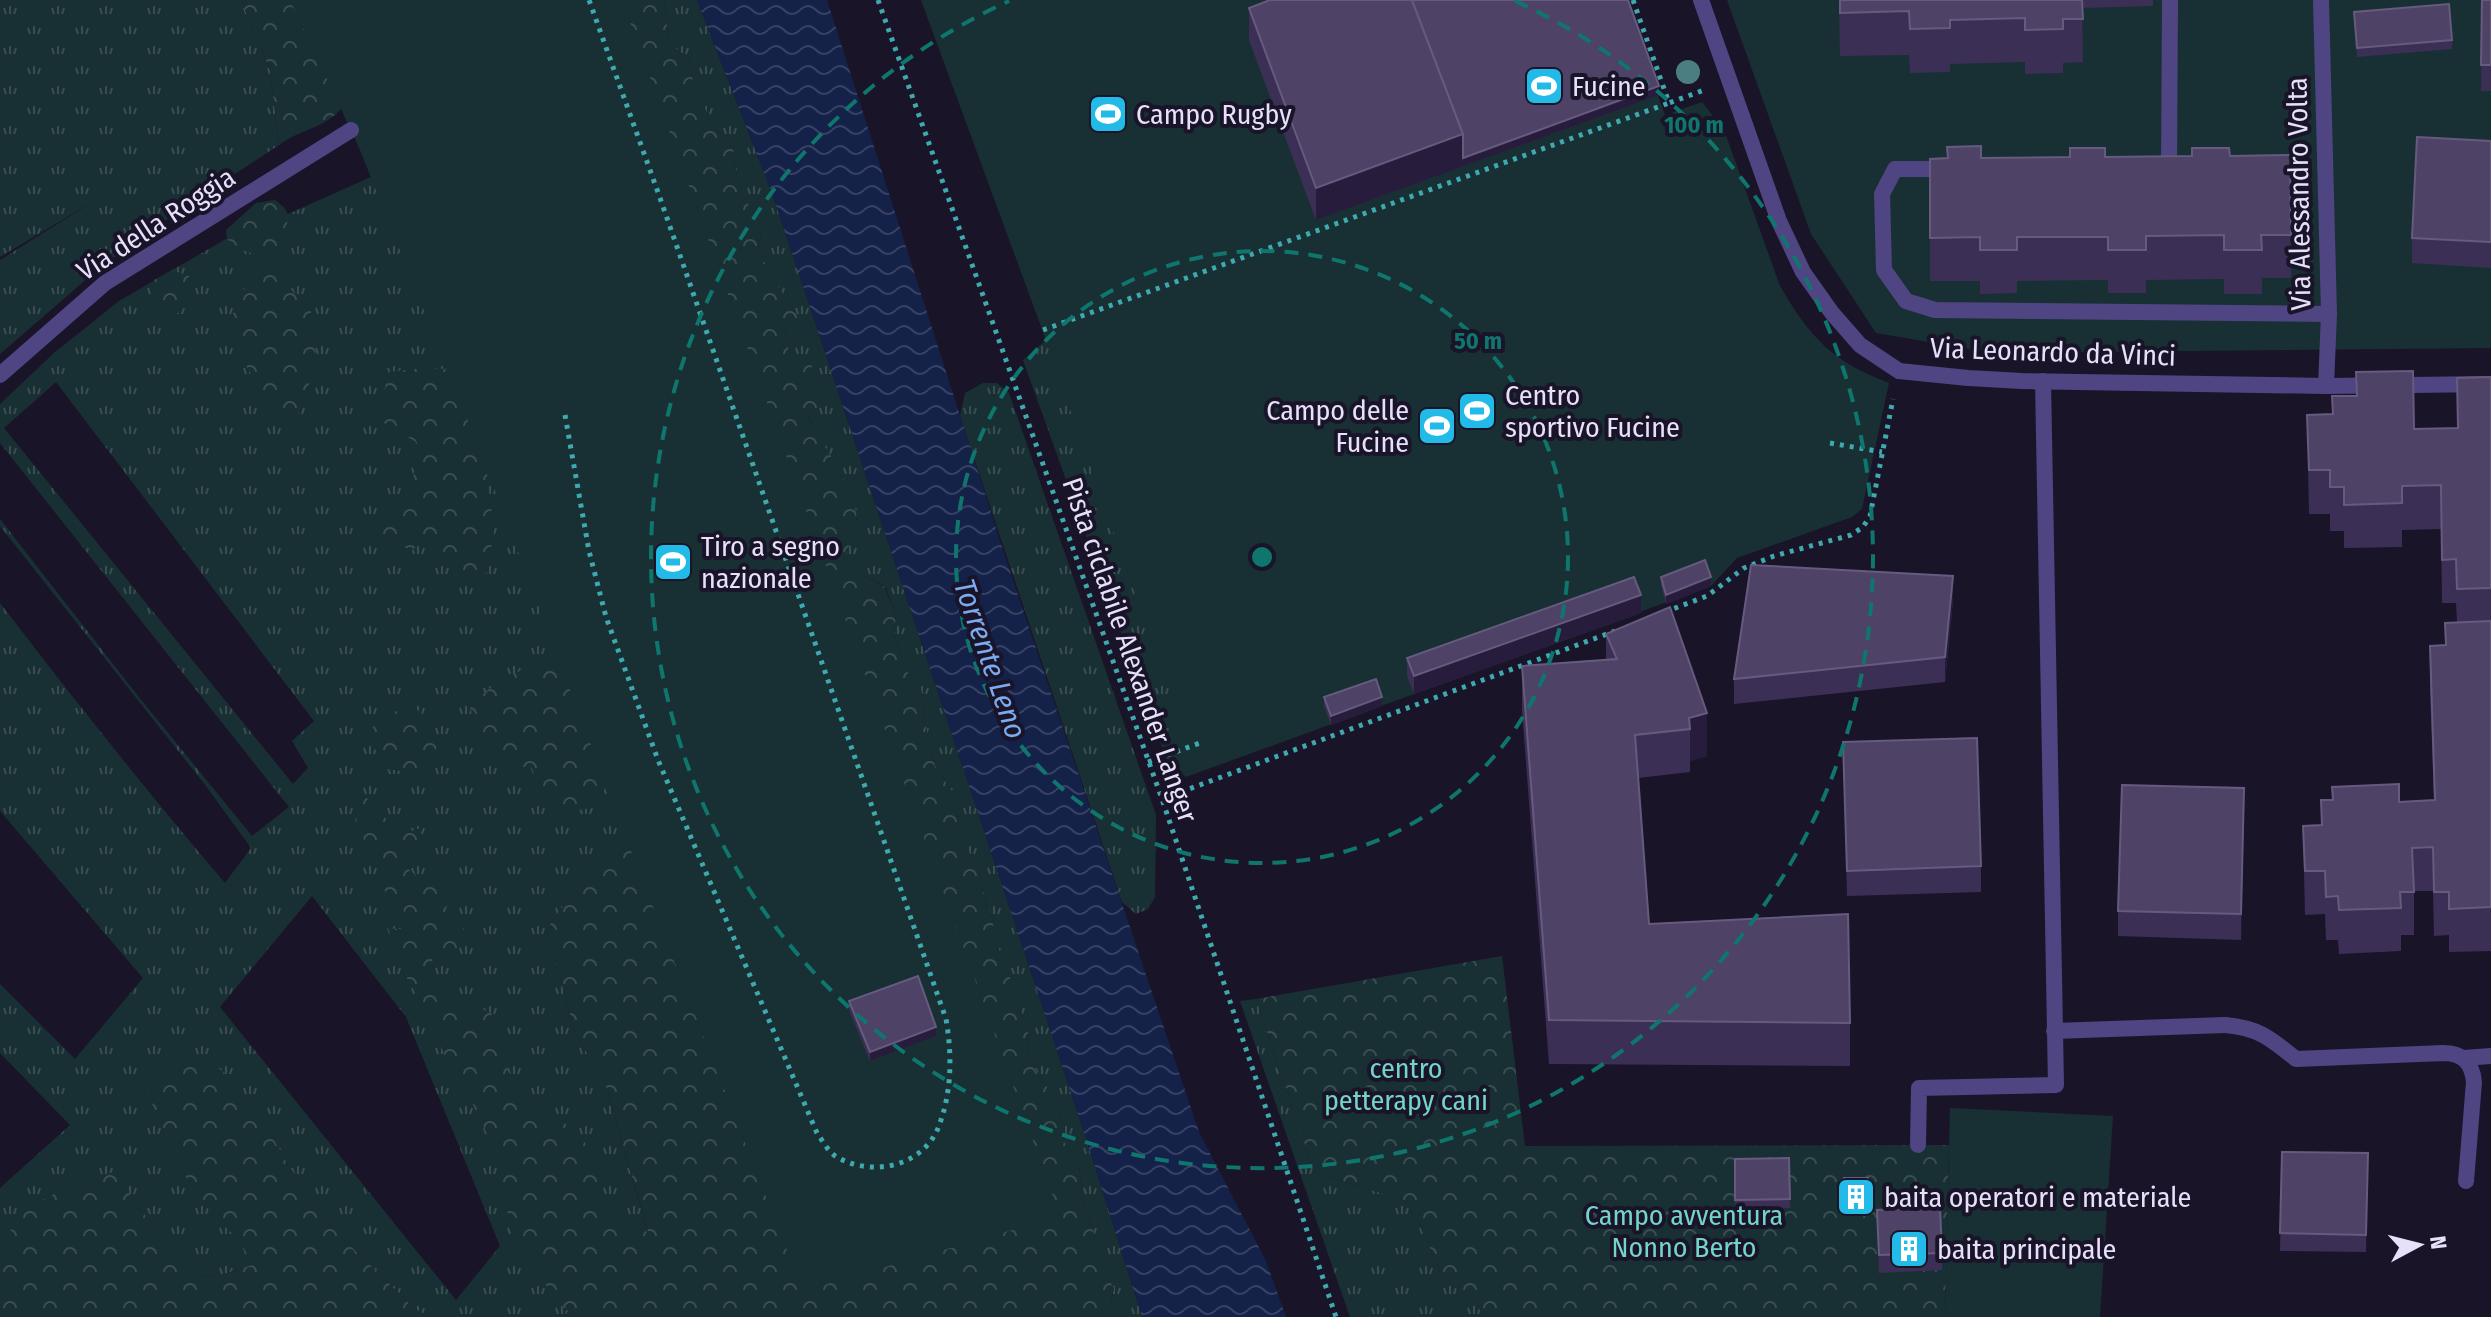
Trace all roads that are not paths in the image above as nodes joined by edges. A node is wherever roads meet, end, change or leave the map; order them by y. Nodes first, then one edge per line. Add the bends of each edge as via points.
1 (1701, 0) edge
2 (2170, 0) edge
3 (2321, 0) edge
4 (351, 130) dead end
5 (1971, 169) edge
6 (2139, 170) edge
7 (2329, 314) junction
8 (0, 375) edge
9 (2043, 381) junction
10 (2491, 384) edge
11 (2326, 386) junction
12 (2054, 1031) junction
13 (2491, 1056) edge
14 (2464, 1058) junction
15 (1918, 1145) dead end
16 (2466, 1181) dead end

1 - 9 street, Via Leonardo da Vinci via 1779,221 1803,272 1860,345 1899,371
2 - 6 street via 2169,171
3 - 7 street, Via Alessandro Volta
4 - 8 street, Via della Roggia via 105,283
5 - 7 street via 1895,169 1882,194 1884,270 1906,301 1935,310
7 - 11 street, Via Alessandro Volta
9 - 11 street, Via Leonardo da Vinci
9 - 12 street
10 - 11 street, Via Leonardo da Vinci
12 - 14 street via 2225,1025 2267,1035 2296,1059 2443,1053
12 - 15 street via 2056,1085 1919,1088
13 - 14 street
14 - 16 street via 2474,1082

